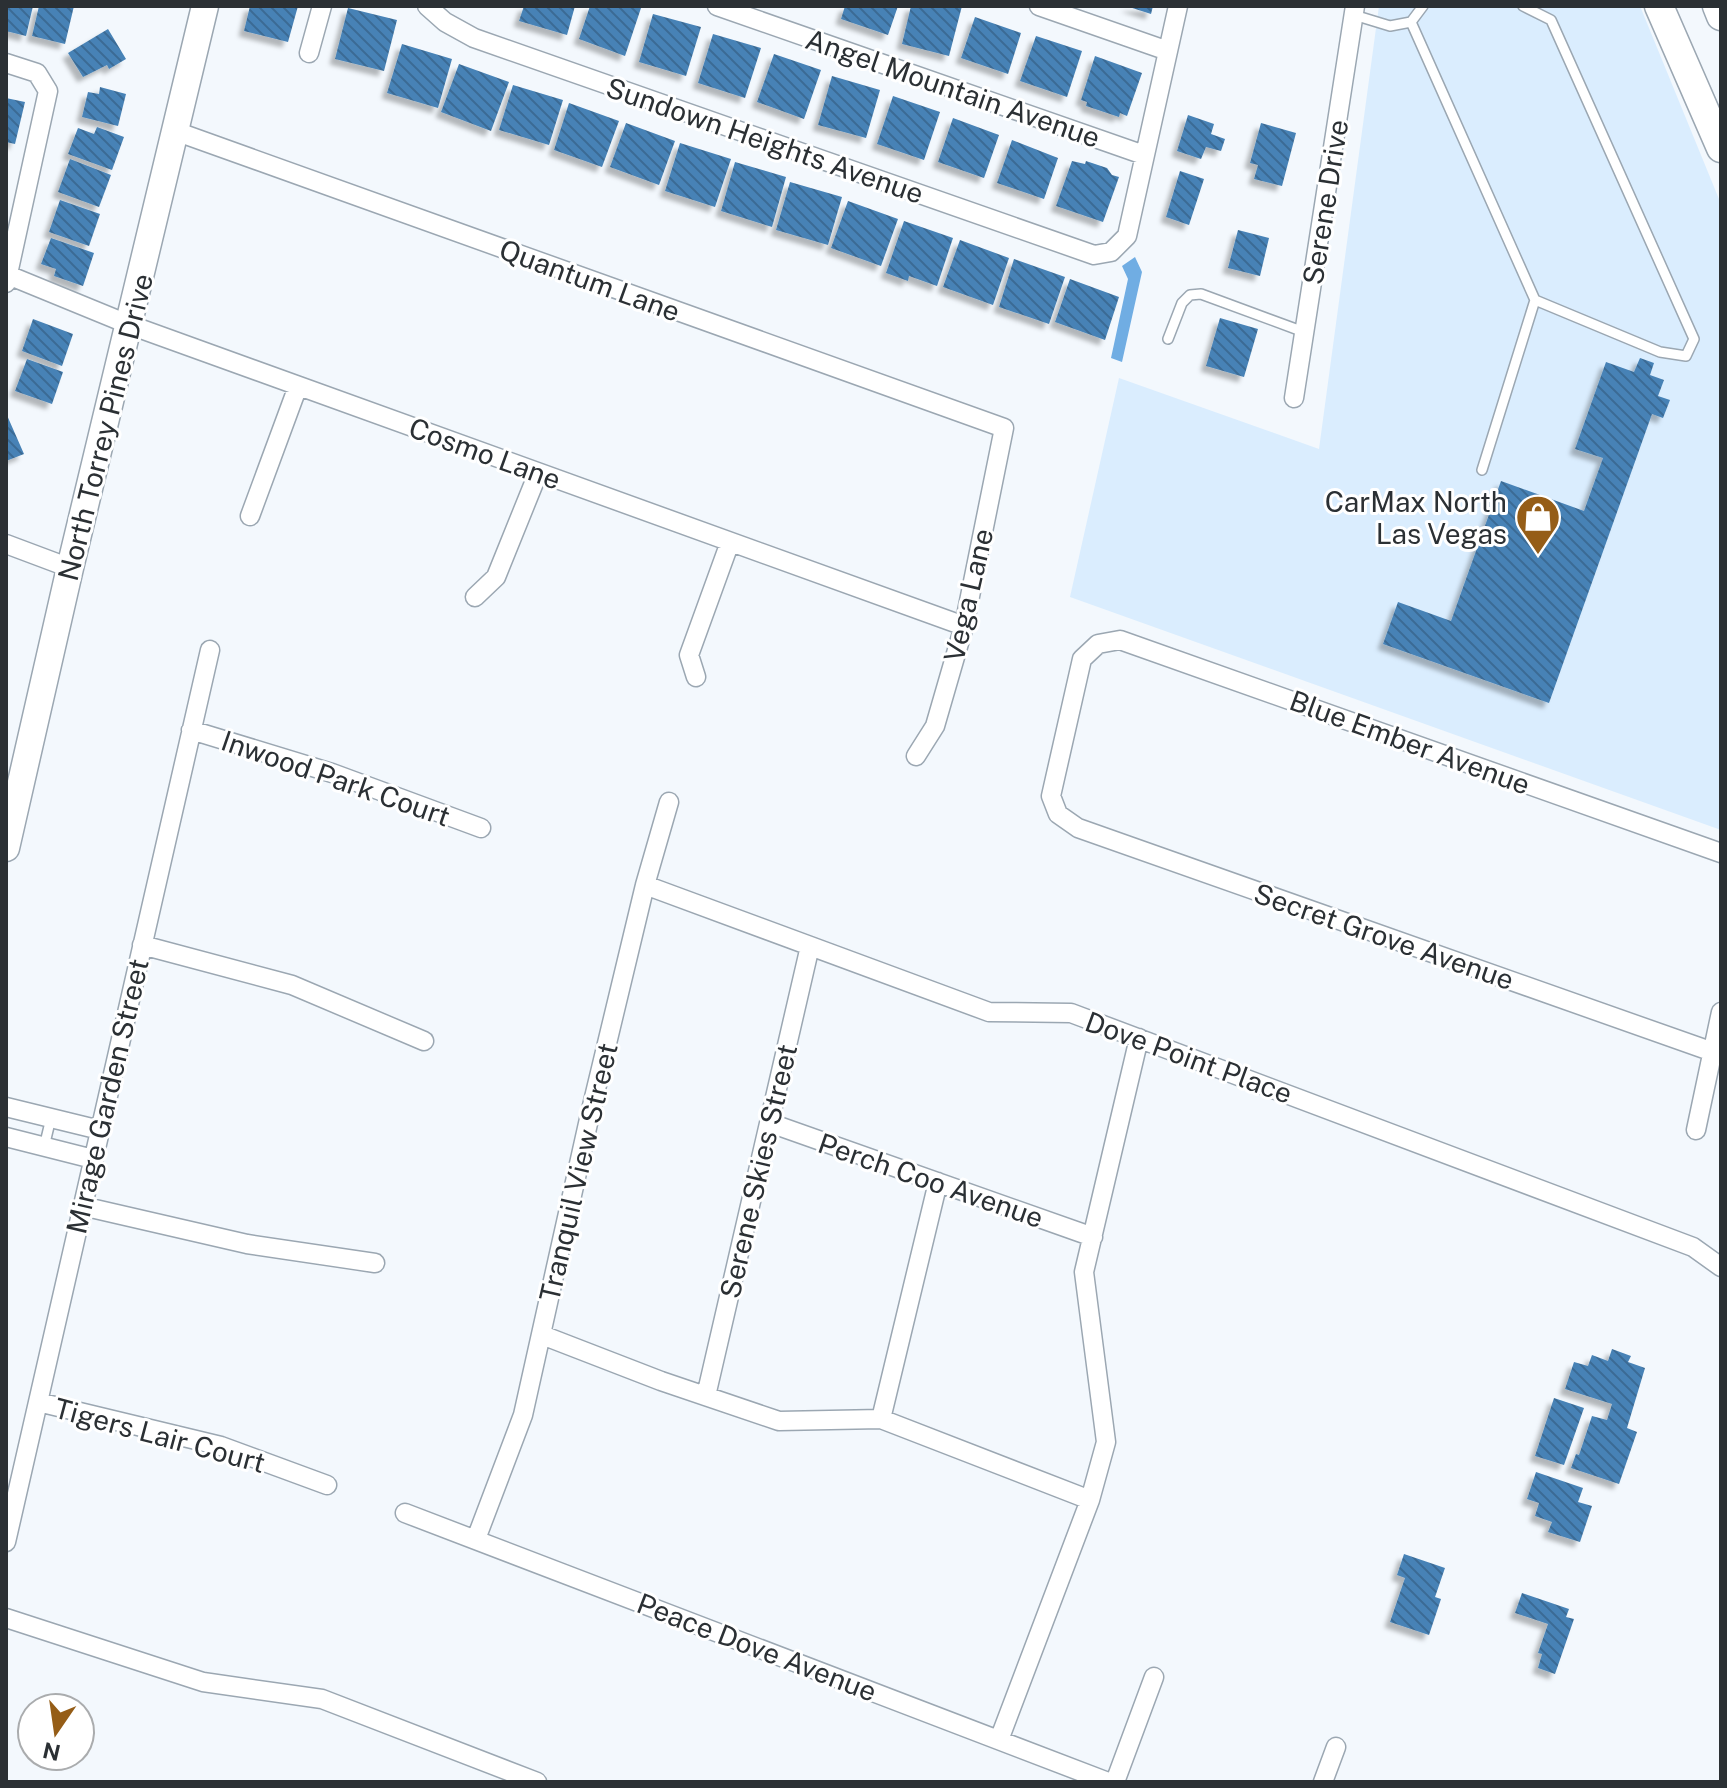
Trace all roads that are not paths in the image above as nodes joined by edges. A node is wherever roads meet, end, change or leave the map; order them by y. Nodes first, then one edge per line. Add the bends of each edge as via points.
1 (205, 6) edge
2 (322, 6) edge
3 (717, 6) edge
4 (1039, 6) edge
5 (1178, 6) edge
6 (1423, 6) edge
7 (1523, 6) edge
8 (1659, 6) edge
9 (431, 7) edge
10 (1354, 11) edge
11 (1411, 22) junction
12 (1168, 51) junction
13 (309, 53) dead end
14 (6, 63) edge
15 (175, 131) junction
16 (1721, 148) edge
17 (1144, 155) junction
18 (7, 279) edge
19 (1535, 300) junction
20 (130, 325) junction
21 (1304, 332) junction
22 (1168, 339) dead end
23 (298, 386) junction
24 (1294, 398) dead end
25 (1004, 428) joint
26 (1482, 470) dead end
27 (538, 473) junction
28 (250, 516) dead end
29 (730, 542) junction
30 (6, 544) edge
31 (70, 568) junction
32 (475, 597) dead end
33 (964, 626) junction
34 (210, 650) dead end
35 (696, 677) dead end
36 (191, 730) junction
37 (916, 756) dead end
38 (669, 802) dead end
39 (1058, 814) joint
40 (481, 828) dead end
41 (6, 848) edge
42 (1721, 853) edge
43 (645, 885) junction
44 (142, 945) junction
45 (810, 946) junction
46 (1721, 1012) edge
47 (1139, 1038) junction
48 (424, 1041) dead end
49 (1713, 1052) junction
50 (6, 1107) edge
51 (51, 1118) junction
52 (770, 1123) junction
53 (100, 1130) junction
54 (1696, 1130) dead end
55 (6, 1137) edge
56 (44, 1147) junction
57 (93, 1159) junction
58 (938, 1182) junction
59 (82, 1206) junction
60 (1093, 1237) junction
61 (375, 1263) dead end
62 (1721, 1267) edge
63 (542, 1335) junction
64 (706, 1396) junction
65 (38, 1402) junction
66 (881, 1419) junction
67 (327, 1485) dead end
68 (1090, 1500) junction
69 (405, 1513) dead end
70 (476, 1539) junction
71 (6, 1542) edge
72 (6, 1618) edge
73 (1154, 1677) dead end
74 (999, 1740) junction
75 (1336, 1747) dead end
76 (537, 1782) edge
77 (1108, 1782) edge
78 (1115, 1782) edge
79 (1323, 1782) edge

1 - 15 street, North Torrey Pines Drive
2 - 13 street
3 - 17 street, Angel Mountain Avenue
4 - 12 street
5 - 12 street
6 - 11 lane
7 - 19 lane via 1551,20 1694,339 1686,356 1660,352
8 - 16 main road
9 - 17 street, Sundown Heights Avenue via 458,31 483,41 1094,255 1111,252 1127,236
10 - 11 lane via 1390,26
10 - 21 street, Serene Drive
11 - 19 lane
12 - 17 street
14 - 18 street via 37,73 48,91
15 - 20 street, North Torrey Pines Drive
15 - 25 street, Quantum Lane
18 - 20 street, Cosmo Lane
19 - 26 lane
20 - 23 street, Cosmo Lane
20 - 31 street, North Torrey Pines Drive
21 - 22 lane via 1201,294 1182,303
21 - 24 street, Serene Drive
23 - 27 street, Cosmo Lane
23 - 28 street
25 - 33 street, Vega Lane
27 - 29 street, Cosmo Lane
27 - 32 street via 496,577
29 - 33 street, Cosmo Lane
29 - 35 street via 689,655
30 - 31 street
31 - 41 street, North Torrey Pines Drive
33 - 37 street, Vega Lane via 935,726
34 - 36 street, Mirage Garden Street
36 - 40 street, Inwood Park Court via 332,773
36 - 44 street, Mirage Garden Street
38 - 43 street, Tranquil View Street
39 - 42 street, Blue Ember Avenue via 1051,796 1078,670 1098,644 1120,640
39 - 49 street, Secret Grove Avenue via 1078,828
43 - 45 street, Dove Point Place
43 - 63 street, Tranquil View Street
44 - 48 street via 292,985
44 - 53 street, Mirage Garden Street
45 - 47 street, Dove Point Place via 989,1012 1071,1013
45 - 52 street, Serene Skies Street
46 - 49 street
47 - 60 street
47 - 62 street, Dove Point Place via 1693,1247
49 - 54 street
50 - 51 street
51 - 53 street
51 - 56 lane
52 - 58 street, Perch Coo Avenue
52 - 64 street, Serene Skies Street
53 - 57 street, Mirage Garden Street
55 - 56 street
56 - 57 street
57 - 59 street, Mirage Garden Street
58 - 60 street, Perch Coo Avenue
58 - 66 street
59 - 61 street via 247,1244
59 - 65 street, Mirage Garden Street
60 - 68 street via 1084,1272 1106,1442
63 - 64 street
63 - 70 street, Tranquil View Street via 523,1415
64 - 66 street via 779,1421
65 - 67 street, Tigers Lair Court via 221,1446
65 - 71 street, Mirage Garden Street
66 - 68 street
68 - 74 street
69 - 70 street, Peace Dove Avenue
70 - 74 street, Peace Dove Avenue
72 - 76 street via 203,1682 322,1699
73 - 78 street
74 - 77 street, Peace Dove Avenue
75 - 79 street

